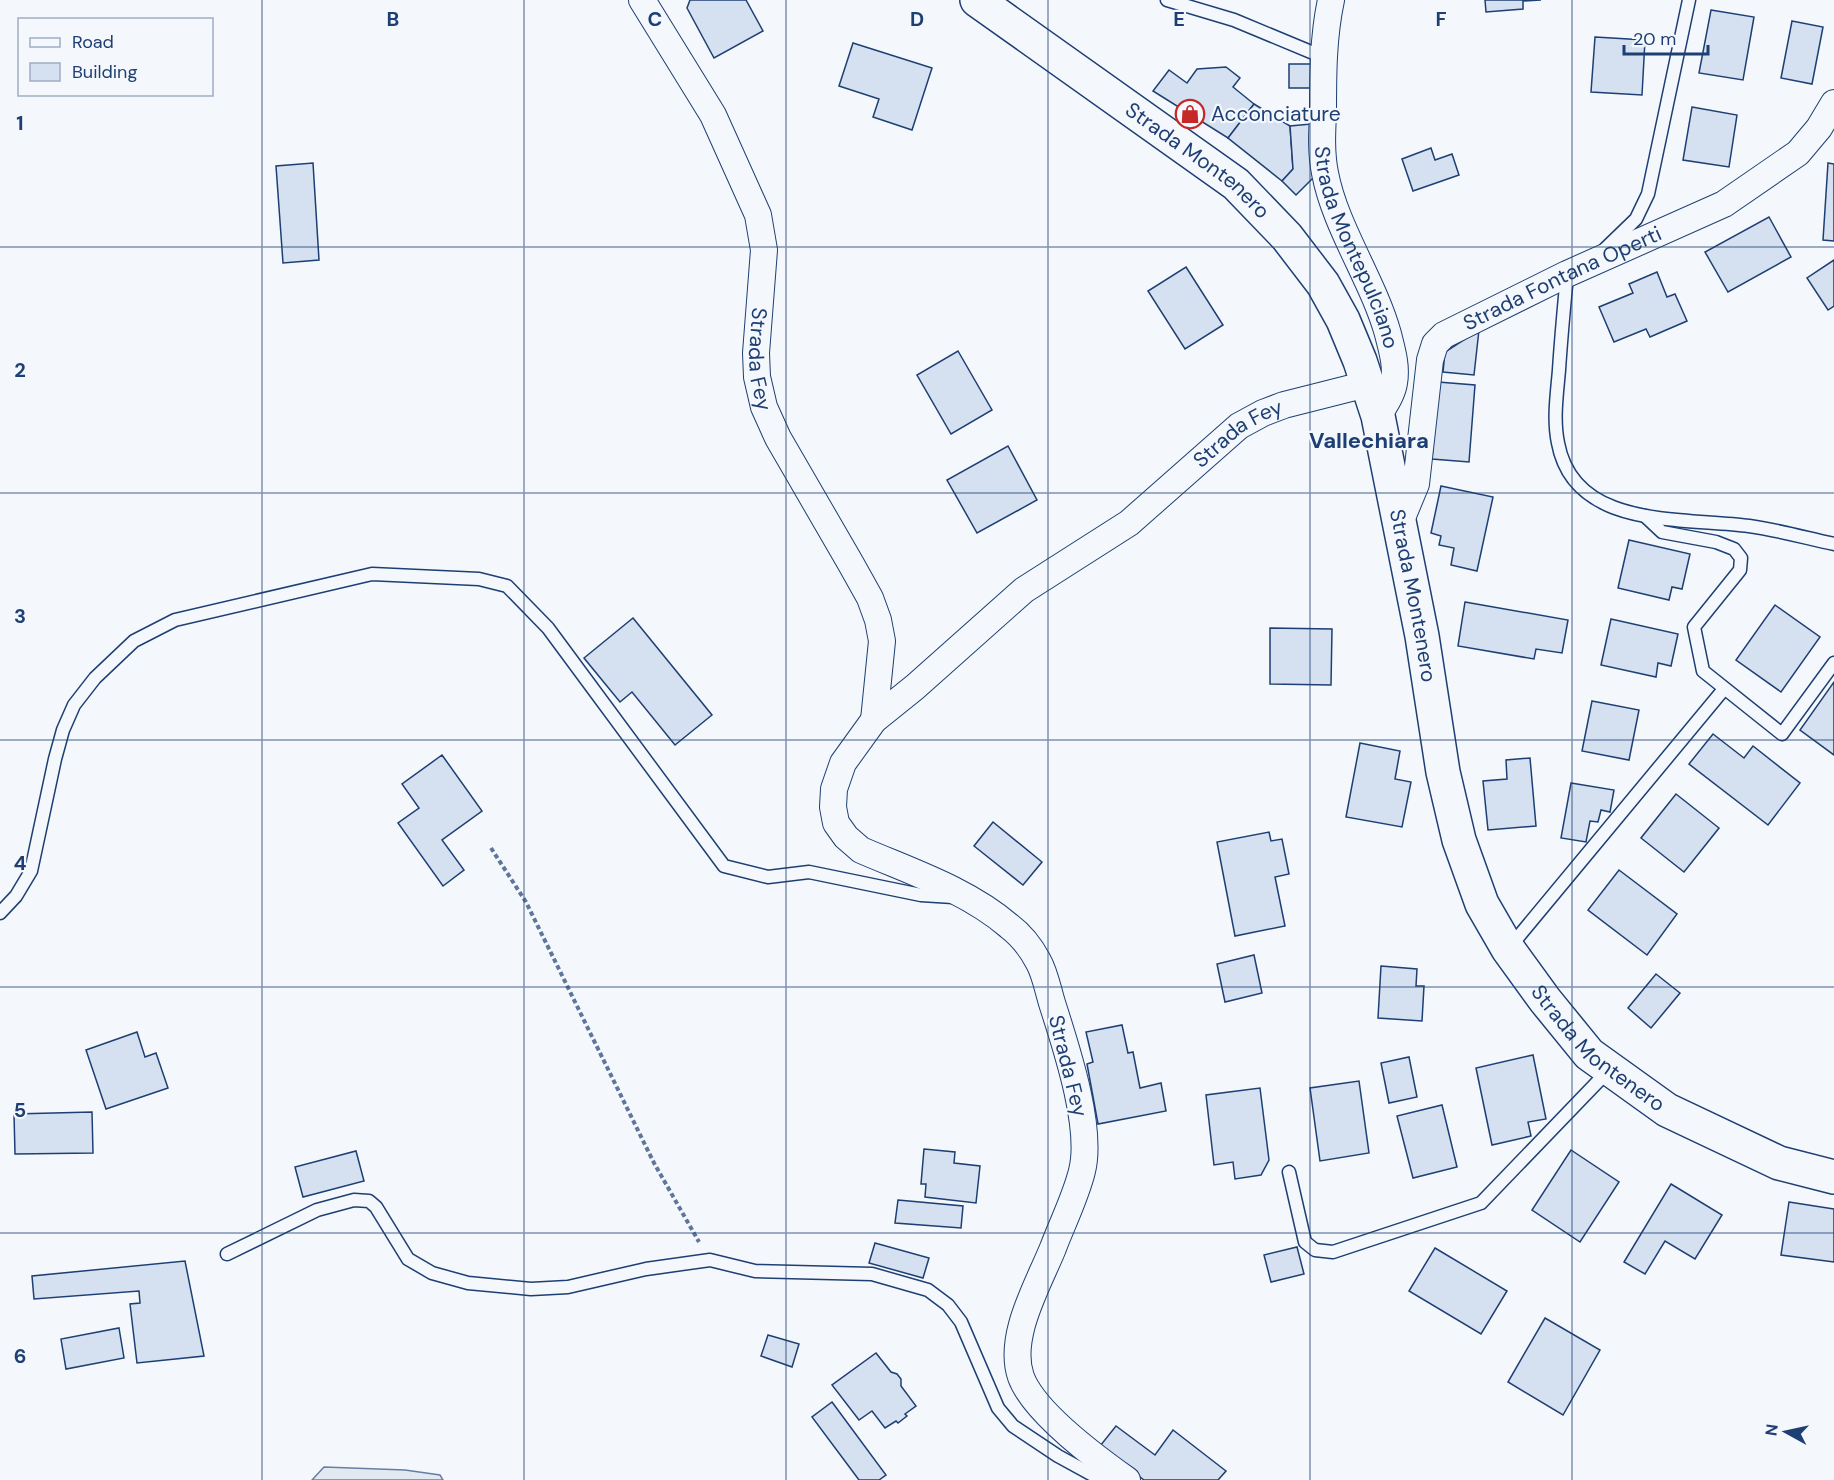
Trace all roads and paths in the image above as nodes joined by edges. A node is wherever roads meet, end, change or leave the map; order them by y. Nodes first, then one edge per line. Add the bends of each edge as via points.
1 (642, 0) edge
2 (977, 0) edge
3 (1167, 0) edge
4 (1331, 0) edge
5 (1689, 0) edge
6 (1323, 57) junction
7 (1834, 103) edge
8 (1592, 263) junction
9 (1567, 274) junction
10 (1367, 384) junction
11 (1378, 416) junction
12 (1645, 516) junction
13 (1399, 525) junction
14 (1834, 544) edge
15 (1834, 663) edge
16 (1724, 689) junction
17 (874, 720) junction
18 (491, 848) dead end
19 (972, 899) junction
20 (0, 914) edge
21 (1508, 949) junction
22 (1610, 1069) junction
23 (1289, 1172) dead end
24 (1834, 1177) edge
25 (227, 1254) dead end
26 (710, 1260) junction
27 (1102, 1480) edge
28 (1127, 1480) edge

1 - 17 street, Strada Fey via 713,115 758,215 764,250 757,377 764,407 778,438 870,598 878,620 882,641
2 - 10 main road, Strada Montenero via 1236,184 1287,237 1323,284 1343,320
3 - 6 lane via 1234,20
4 - 6 street, Strada Montepulciano
5 - 8 lane via 1648,194 1636,219
6 - 11 street, Strada Montepulciano via 1325,173 1382,314 1393,354 1394,386
7 - 8 street, Strada Fontana Operti via 1797,153 1724,204
8 - 9 street, Strada Fontana Operti
9 - 12 lane via 1556,410 1558,444 1569,472 1584,492 1603,504
9 - 13 street, Strada Fontana Operti via 1444,335 1435,344 1416,484
10 - 11 main road, Strada Montenero
10 - 17 street, Strada Fey via 1284,405 1239,426 1129,523 1024,590
11 - 13 main road, Strada Montenero
12 - 14 lane via 1750,526
12 - 16 lane via 1662,532 1716,542 1734,549 1741,558 1740,570 1694,627 1703,671
13 - 21 main road, Strada Montenero via 1459,840 1482,904
15 - 16 lane via 1782,734
16 - 21 lane
17 - 19 street, Strada Fey via 843,763 834,789 836,824 861,850
18 - 26 path via 526,902 654,1163
19 - 20 lane via 921,895 809,872 768,877 724,866 548,628 507,586 479,579 372,574 175,620 134,642 95,678 74,705 57,749 31,871
19 - 28 street, Strada Fey via 1010,927 1040,963 1072,1064 1084,1134 1082,1171 1020,1331 1017,1356 1021,1378 1067,1434
21 - 22 main road, Strada Montenero via 1584,1049
22 - 23 lane via 1481,1203 1333,1252 1315,1250 1305,1242
22 - 24 main road, Strada Montenero via 1667,1110 1779,1163
25 - 26 lane via 316,1210 354,1200 369,1201 376,1207 408,1259 432,1273 468,1283 531,1289 568,1287 646,1269
26 - 27 lane via 755,1271 872,1274 928,1290 948,1305 961,1322 998,1408 1013,1426

